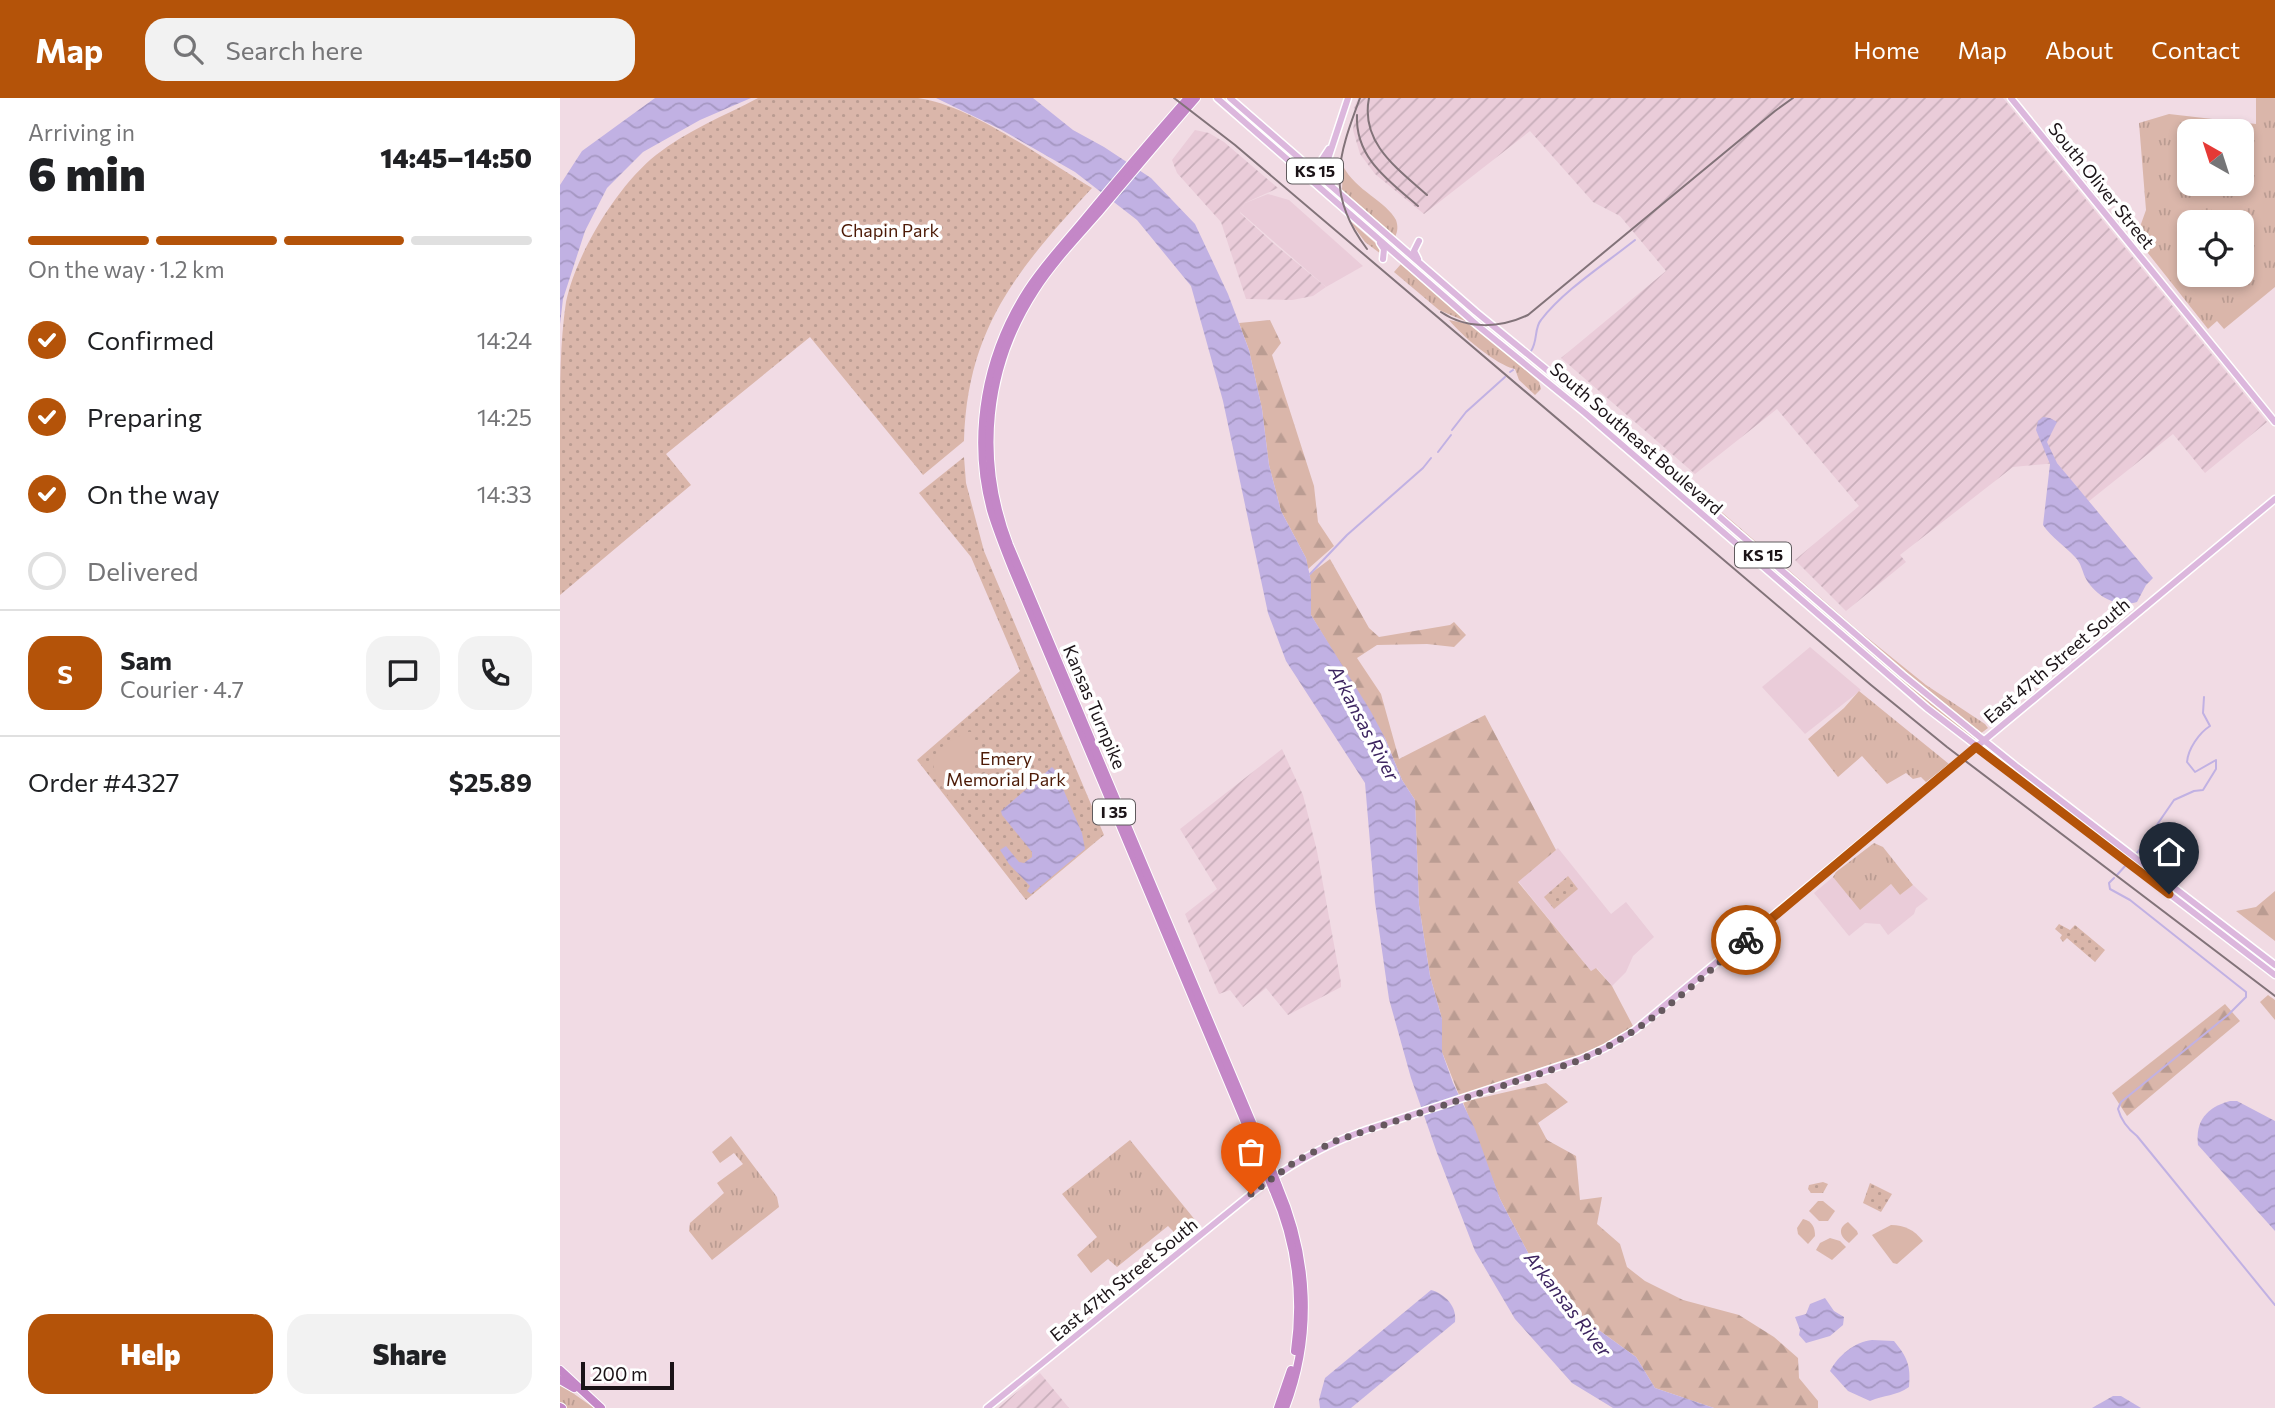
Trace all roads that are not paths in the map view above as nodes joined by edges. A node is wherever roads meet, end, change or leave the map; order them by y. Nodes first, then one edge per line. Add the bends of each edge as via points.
1 (1188, 98) edge
2 (1195, 98) edge
3 (1217, 98) edge
4 (1230, 98) edge
5 (1348, 98) edge
6 (2011, 98) edge
7 (1153, 143) junction
8 (1328, 153) junction
9 (1296, 155) junction
10 (1316, 172) junction
11 (1311, 179) junction
12 (1337, 190) junction
13 (1370, 231) junction
14 (1419, 241) dead end
15 (1383, 259) dead end
16 (1423, 265) junction
17 (2275, 422) edge
18 (2275, 499) edge
19 (1984, 740) junction
20 (1976, 747) junction
21 (2131, 860) junction
22 (2275, 965) edge
23 (2275, 975) edge
24 (1276, 1188) junction
25 (560, 1370) edge
26 (560, 1380) edge
27 (591, 1400) junction
28 (601, 1408) edge
29 (987, 1408) edge
30 (1278, 1408) edge
31 (1285, 1408) edge

1 - 7 highway, Kansas Turnpike / I 35
2 - 7 highway, Kansas Turnpike / I 35
3 - 11 main road, South Southeast Boulevard / KS 15
4 - 9 main road, South Southeast Boulevard / KS 15
5 - 8 main road
6 - 17 main road, South Oliver Street
7 - 24 highway, Kansas Turnpike / I 35, bridge via 1053,265 1020,315 1000,365 987,418 991,509
8 - 9 main road via 1312,161
8 - 10 main road
8 - 12 main road via 1328,177
9 - 10 main road, South Southeast Boulevard / KS 15
10 - 11 main road
10 - 12 main road, South Southeast Boulevard / KS 15
11 - 13 main road, South Southeast Boulevard / KS 15
12 - 16 main road, South Southeast Boulevard / KS 15
13 - 15 main road via 1384,248
13 - 20 main road, South Southeast Boulevard / KS 15
14 - 16 main road via 1414,251
16 - 19 main road, South Southeast Boulevard / KS 15
18 - 19 main road, East 47th Street South
19 - 20 main road, East 47th Street South
19 - 21 main road, South Southeast Boulevard / KS 15
20 - 21 main road, South Southeast Boulevard / KS 15
20 - 29 main road, East 47th Street South via 1631,1033 1581,1059 1335,1141 1283,1170
21 - 22 main road, South Southeast Boulevard / KS 15
21 - 23 main road, South Southeast Boulevard / KS 15
24 - 30 highway, Kansas Turnpike / I 35 via 1292,1245 1298,1301 1295,1354
24 - 31 highway, Kansas Turnpike / I 35 via 1299,1248 1305,1300 1299,1359
25 - 27 highway
26 - 27 highway
27 - 28 highway

